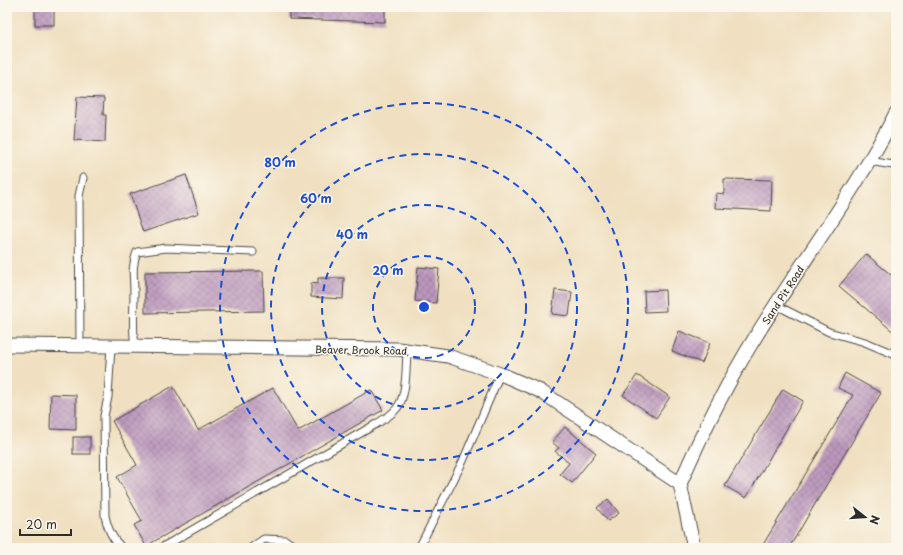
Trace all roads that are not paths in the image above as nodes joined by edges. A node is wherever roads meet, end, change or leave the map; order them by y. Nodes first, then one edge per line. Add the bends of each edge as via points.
1 (896, 113) edge
2 (896, 160) edge
3 (869, 161) junction
4 (84, 178) dead end
5 (253, 252) dead end
6 (776, 305) junction
7 (7, 345) edge
8 (80, 346) junction
9 (112, 346) junction
10 (135, 346) junction
11 (408, 350) junction
12 (896, 355) edge
13 (500, 374) junction
14 (680, 484) junction
15 (122, 548) edge
16 (162, 548) edge
17 (251, 548) edge
18 (297, 548) edge
19 (419, 548) edge
20 (694, 548) edge

1 - 3 street, Sand Pit Road
2 - 3 lane via 893,165
3 - 6 street, Sand Pit Road
4 - 8 lane via 79,196
5 - 10 lane via 166,248 137,252 132,266 132,327
6 - 12 lane via 828,332 865,342
6 - 14 street, Sand Pit Road via 756,336 700,439
7 - 8 street, Beaver Brook Road
8 - 9 street, Beaver Brook Road
9 - 10 street, Beaver Brook Road
9 - 15 lane via 104,416 105,516 113,539
10 - 11 street, Beaver Brook Road
11 - 13 street, Beaver Brook Road via 448,356
11 - 16 lane via 403,398 393,413
13 - 14 street, Beaver Brook Road via 540,391
13 - 19 lane via 463,461
14 - 20 street
17 - 18 lane via 264,539 285,540

